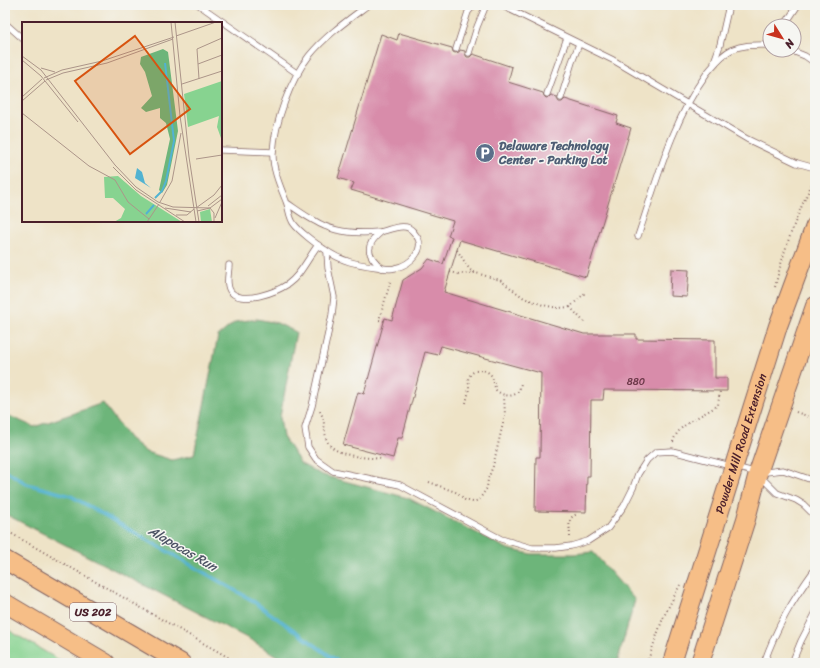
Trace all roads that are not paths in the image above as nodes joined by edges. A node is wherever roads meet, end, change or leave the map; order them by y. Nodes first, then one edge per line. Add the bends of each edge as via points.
1 (199, 5) edge
2 (368, 5) edge
3 (474, 5) edge
4 (486, 5) edge
5 (501, 5) edge
6 (729, 5) edge
7 (795, 6) edge
8 (788, 18) edge
9 (5, 23) edge
10 (22, 38) edge
11 (567, 38) junction
12 (579, 44) junction
13 (762, 44) edge
14 (456, 48) dead end
15 (469, 53) dead end
16 (802, 55) edge
17 (815, 63) edge
18 (713, 66) junction
19 (298, 74) junction
20 (547, 94) dead end
21 (561, 98) dead end
22 (688, 104) junction
23 (222, 150) edge
24 (273, 152) junction
25 (815, 168) edge
26 (287, 203) junction
27 (815, 226) edge
28 (382, 232) junction
29 (638, 236) dead end
30 (318, 245) junction
31 (327, 252) junction
32 (229, 265) dead end
33 (382, 268) junction
34 (815, 306) edge
35 (733, 467) junction
36 (758, 473) junction
37 (815, 481) edge
38 (815, 516) edge
39 (5, 560) edge
40 (815, 569) edge
41 (5, 603) edge
42 (815, 614) edge
43 (106, 663) edge
44 (181, 663) edge
45 (672, 663) edge
46 (700, 663) edge
47 (764, 663) edge
48 (792, 663) edge

1 - 19 lane
2 - 19 lane via 327,38 309,56
3 - 14 lane via 468,12
4 - 15 lane
5 - 11 lane
6 - 18 lane
7 - 8 lane
9 - 10 lane
11 - 12 lane
11 - 20 lane
12 - 21 lane
12 - 22 lane via 613,60
13 - 18 lane via 730,50
16 - 17 lane
18 - 22 lane
19 - 24 lane via 281,114
22 - 25 lane via 747,139 797,163
22 - 29 lane via 676,128
23 - 24 lane
24 - 26 lane via 279,185
26 - 28 lane via 315,222 332,229 358,233
26 - 30 lane via 293,224
27 - 35 highway, Powder Mill Road Extension via 778,326
28 - 33 lane via 375,237 369,250 371,257
28 - 33 lane via 405,227 412,230 420,243 415,258 408,263 399,268
30 - 31 lane
30 - 32 lane via 289,284 259,296 238,296 230,292
31 - 33 lane via 348,263
31 - 35 lane via 334,296 332,315 305,428 308,447 316,459 332,471 400,485 501,539 532,548 556,548 588,542 608,528 624,506 638,474 656,452 672,451
34 - 36 highway
35 - 36 lane
35 - 45 highway, Powder Mill Road Extension
36 - 37 lane via 783,470
36 - 38 lane via 777,492 800,503
36 - 46 highway
39 - 44 highway, US 202
40 - 47 lane via 785,614
41 - 43 highway, US 202
42 - 48 lane

